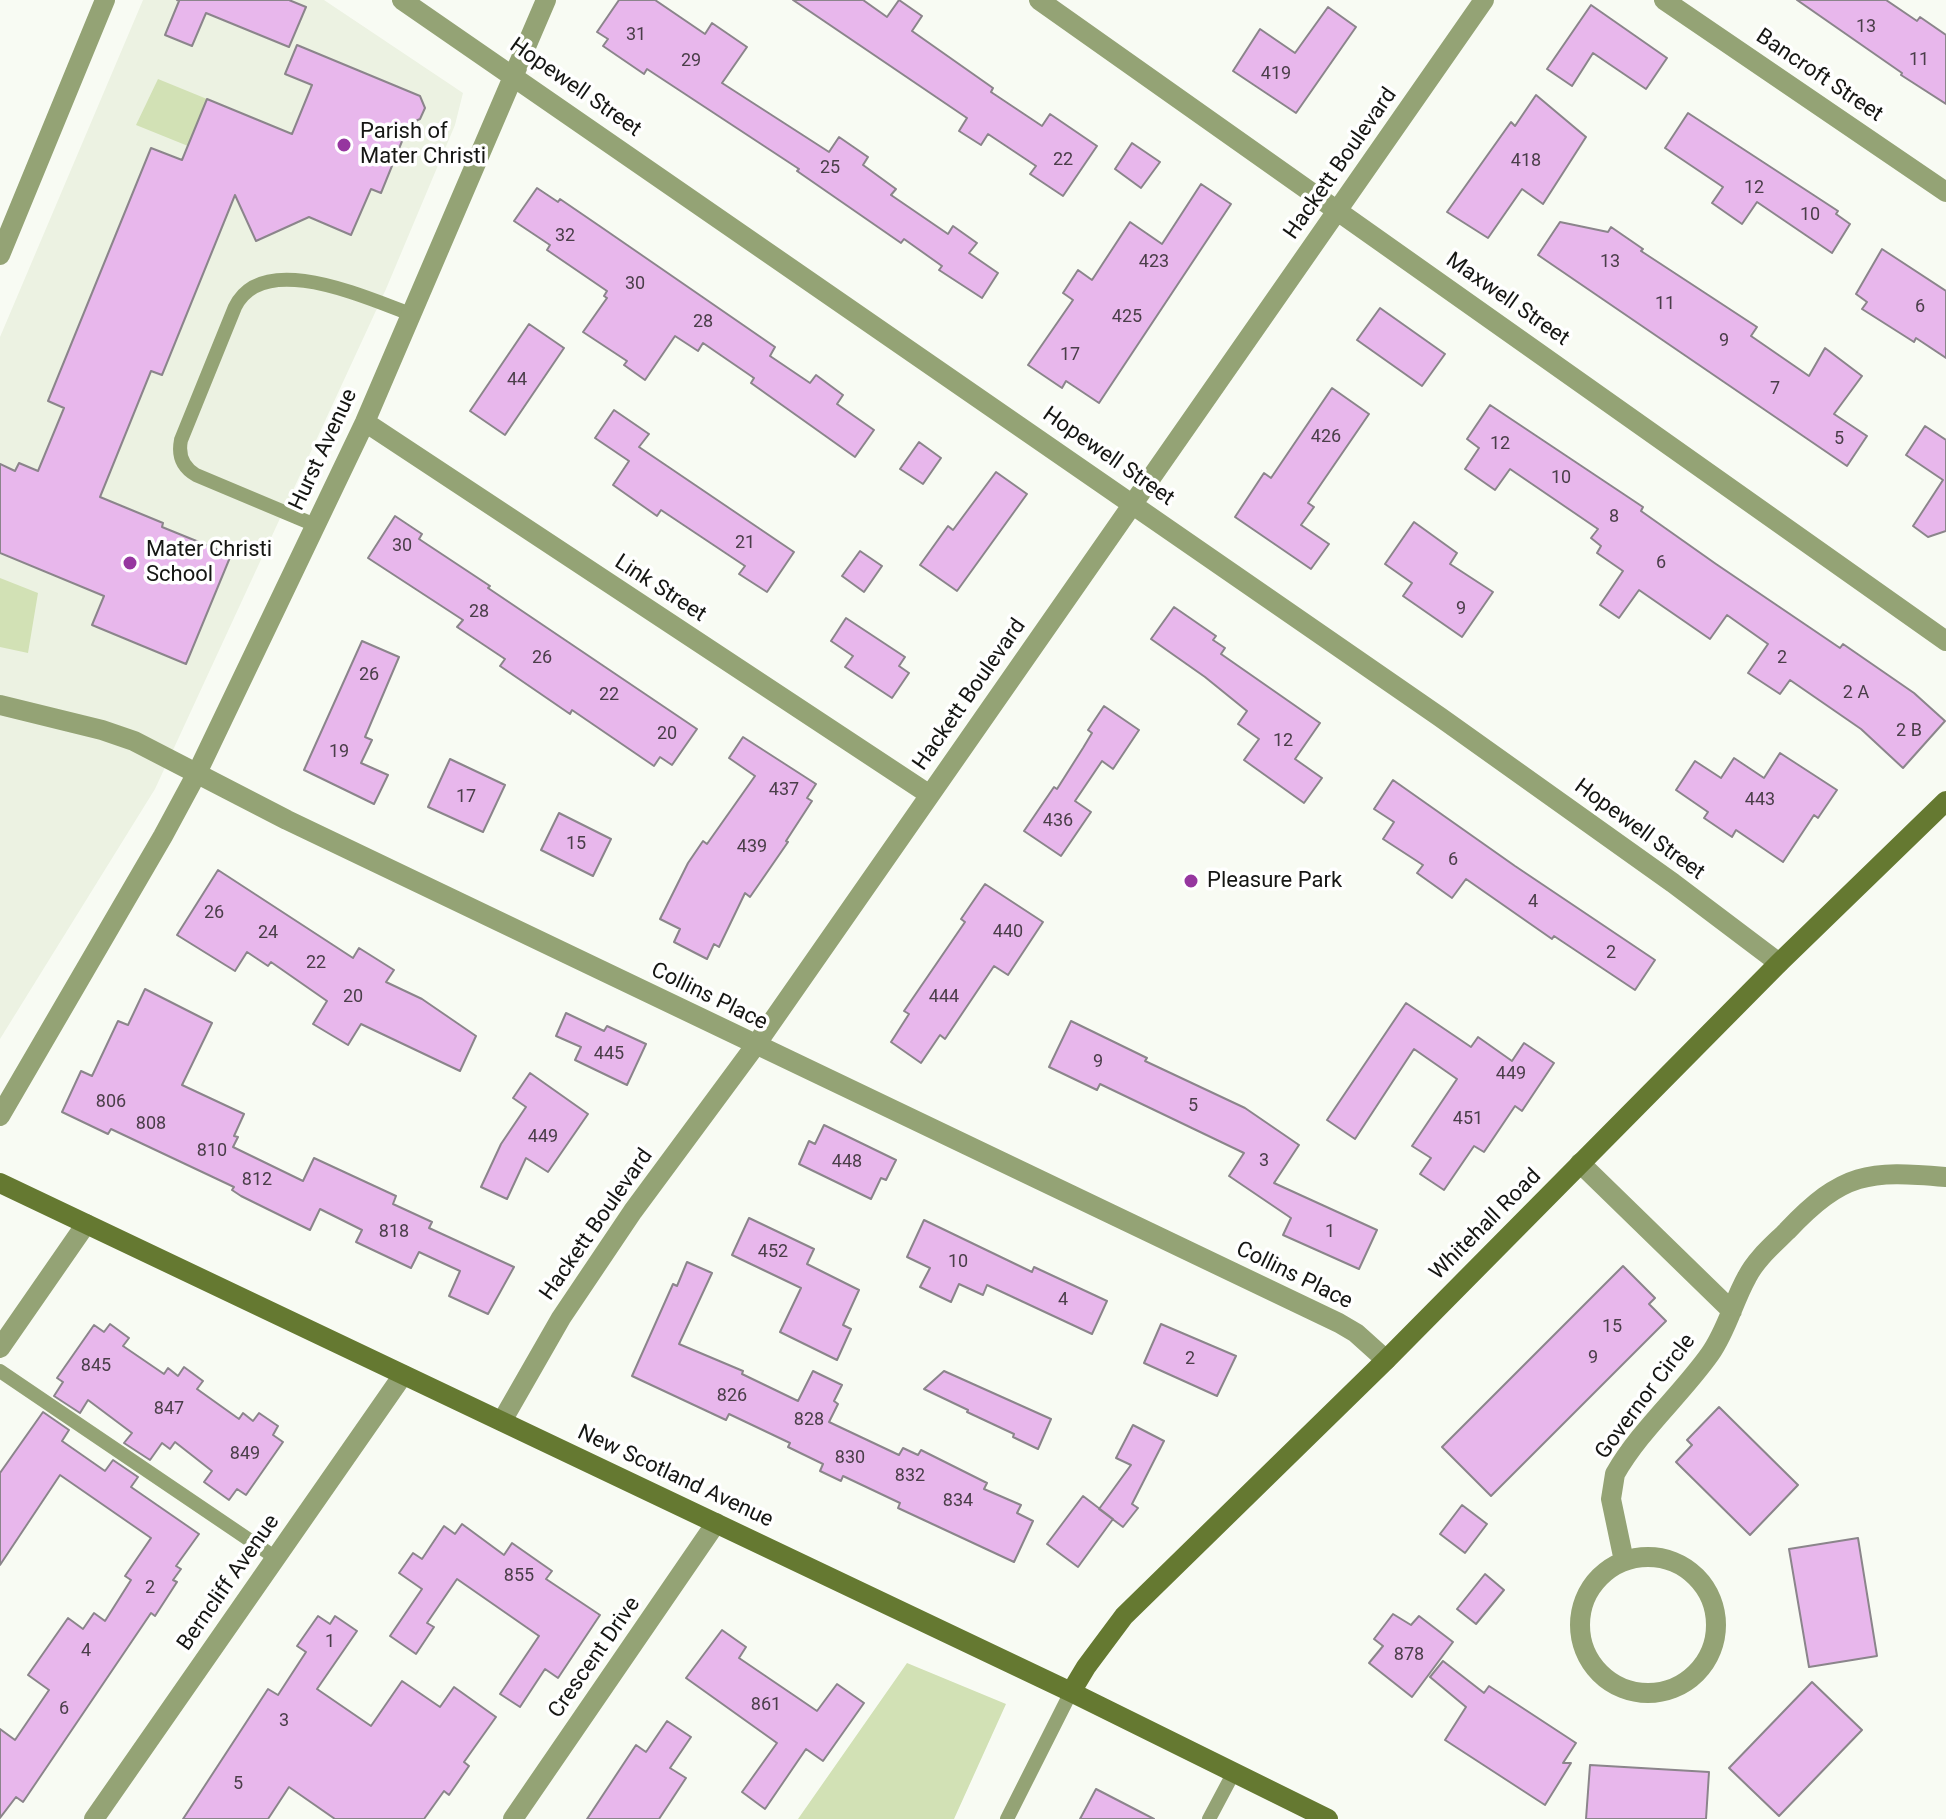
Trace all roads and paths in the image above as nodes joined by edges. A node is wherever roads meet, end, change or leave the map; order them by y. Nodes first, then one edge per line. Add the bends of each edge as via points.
1 (105, 0) edge
2 (402, 0) edge
3 (546, 0) edge
4 (1039, 0) edge
5 (1484, 0) edge
6 (1664, 0) edge
7 (514, 75) junction
8 (1946, 192) edge
9 (1338, 210) junction
10 (0, 255) edge
11 (411, 314) junction
12 (365, 422) junction
13 (1133, 504) junction
14 (315, 525) junction
15 (1946, 641) edge
16 (0, 705) edge
17 (197, 773) junction
18 (930, 795) junction
19 (1946, 801) edge
20 (1779, 963) junction
21 (755, 1046) junction
22 (0, 1116) edge
23 (1580, 1163) junction
24 (1946, 1177) edge
25 (0, 1183) edge
26 (86, 1224) junction
27 (1732, 1311) junction
28 (0, 1348) edge
29 (1386, 1360) junction
30 (0, 1371) edge
31 (403, 1375) junction
32 (502, 1421) junction
33 (716, 1523) junction
34 (276, 1558) junction
35 (1624, 1561) junction
36 (1071, 1692) junction
37 (1234, 1772) junction
38 (94, 1819) edge
39 (513, 1819) edge
40 (1007, 1819) edge
41 (1209, 1819) edge
42 (1328, 1819) edge

1 - 10 street
2 - 7 street, Hopewell Street
3 - 7 street, Hurst Avenue
4 - 9 street, Maxwell Street
5 - 9 street, Hackett Boulevard
6 - 8 street, Bancroft Street
7 - 11 street, Hurst Avenue
7 - 13 street, Hopewell Street
9 - 13 street, Hackett Boulevard
9 - 15 street, Maxwell Street
11 - 12 street, Hurst Avenue
11 - 14 lane via 302,279 257,285 235,307 181,440 181,460 196,475
12 - 14 street, Hurst Avenue
12 - 18 street, Link Street
13 - 18 street, Hackett Boulevard
13 - 20 street, Hopewell Street via 1561,802
14 - 17 street, Hurst Avenue
16 - 17 street, Collins Place via 119,735
17 - 21 street, Collins Place
17 - 22 street, Hurst Avenue
18 - 21 street, Hackett Boulevard
19 - 20 street, Whitehall Road
20 - 23 street, Whitehall Road
21 - 29 street, Collins Place via 1339,1323
21 - 32 street, Hackett Boulevard via 633,1211 561,1318
23 - 27 street
23 - 29 street, Whitehall Road
24 - 27 street, Governor Circle via 1880,1174 1834,1189 1757,1262
25 - 26 street, New Scotland Avenue
26 - 28 street
26 - 31 street, New Scotland Avenue
27 - 35 street, Governor Circle via 1713,1351 1615,1474 1611,1499
29 - 36 street, Whitehall Road via 1124,1616
30 - 34 lane
31 - 32 street, New Scotland Avenue
31 - 34 street, Berncliff Avenue
32 - 33 street, New Scotland Avenue
33 - 36 street, New Scotland Avenue
33 - 39 street, Crescent Drive
34 - 38 street, Berncliff Avenue
35 - 35 street via 1602,1575 1586,1597 1580,1623 1585,1650 1599,1672 1621,1688 1647,1693 1673,1689 1696,1675 1711,1653 1717,1627 1712,1600 1698,1578 1676,1562 1650,1556
36 - 37 street, New Scotland Avenue
36 - 40 lane
37 - 41 lane
37 - 42 street, New Scotland Avenue

